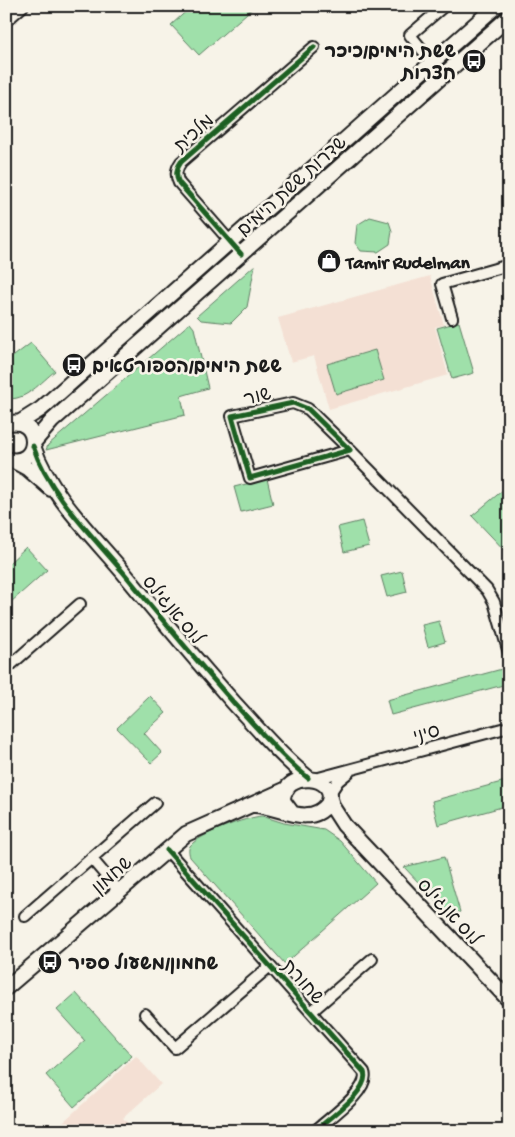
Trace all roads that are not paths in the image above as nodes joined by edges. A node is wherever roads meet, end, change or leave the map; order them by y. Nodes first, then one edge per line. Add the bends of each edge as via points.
1 (23, 6) edge
2 (444, 6) edge
3 (496, 6) edge
4 (509, 17) edge
5 (6, 20) edge
6 (314, 47) dead end
7 (433, 62) junction
8 (443, 75) junction
9 (231, 242) junction
10 (241, 254) junction
11 (509, 265) edge
12 (452, 318) dead end
13 (11, 422) edge
14 (33, 444) junction
15 (350, 450) junction
16 (10, 461) edge
17 (65, 502) junction
18 (80, 604) dead end
19 (509, 653) edge
20 (6, 669) edge
21 (509, 727) edge
22 (283, 757) junction
23 (352, 770) junction
24 (312, 779) junction
25 (288, 787) junction
26 (330, 796) junction
27 (155, 803) dead end
28 (251, 805) junction
29 (292, 813) junction
30 (314, 815) junction
31 (344, 825) junction
32 (167, 850) junction
33 (91, 858) junction
34 (119, 891) junction
35 (25, 916) dead end
36 (372, 959) dead end
37 (270, 966) junction
38 (6, 988) edge
39 (509, 1000) edge
40 (311, 1012) junction
41 (146, 1014) dead end
42 (315, 1131) edge

1 - 5 street
2 - 7 street via 410,35
3 - 7 street, שדרות ששת הימים
4 - 8 street, שדרות ששת הימים
6 - 9 street, מלכית via 180,162 178,183
7 - 8 street
7 - 9 street, שדרות ששת הימים
8 - 10 street, שדרות ששת הימים
9 - 10 street, מלכית
9 - 13 street, שדרות ששת הימים via 41,410
10 - 14 street, שדרות ששת הימים via 52,421
11 - 12 street via 442,284
13 - 14 street, לוס אנג'לס via 31,431
14 - 16 street, שדרות ששת הימים via 27,456
14 - 17 street, לוס אנג'לס via 39,462
15 - 15 street, שור via 312,412 297,404 281,404 232,416 250,478
15 - 19 street, שור via 487,590 494,602
16 - 17 street, לוס אנג'לס via 27,468
17 - 22 street, לוס אנג'לס via 173,633
18 - 20 street
21 - 23 street, סיני
22 - 24 street, לוס אנג'לס
22 - 25 street, לוס אנג'לס via 288,771
23 - 24 street, סיני
23 - 26 street, סיני via 338,781
24 - 25 street
24 - 26 street via 324,784
25 - 28 street, שחמון
25 - 29 street via 283,801
26 - 30 street via 325,808
26 - 31 street, לוס אנג'לס via 333,808
27 - 33 street
28 - 29 street
28 - 32 street, שחמון via 193,829
29 - 30 street
30 - 31 street, לוס אנג'לס
31 - 39 street, לוס אנג'לס
32 - 34 street, שחמון
32 - 37 street, שחורת
33 - 34 street
33 - 35 street
34 - 38 street, שחמון
36 - 40 street
37 - 40 street, שחורת
37 - 41 street via 175,1048
40 - 42 street, שחורת via 362,1069 366,1078 361,1090

